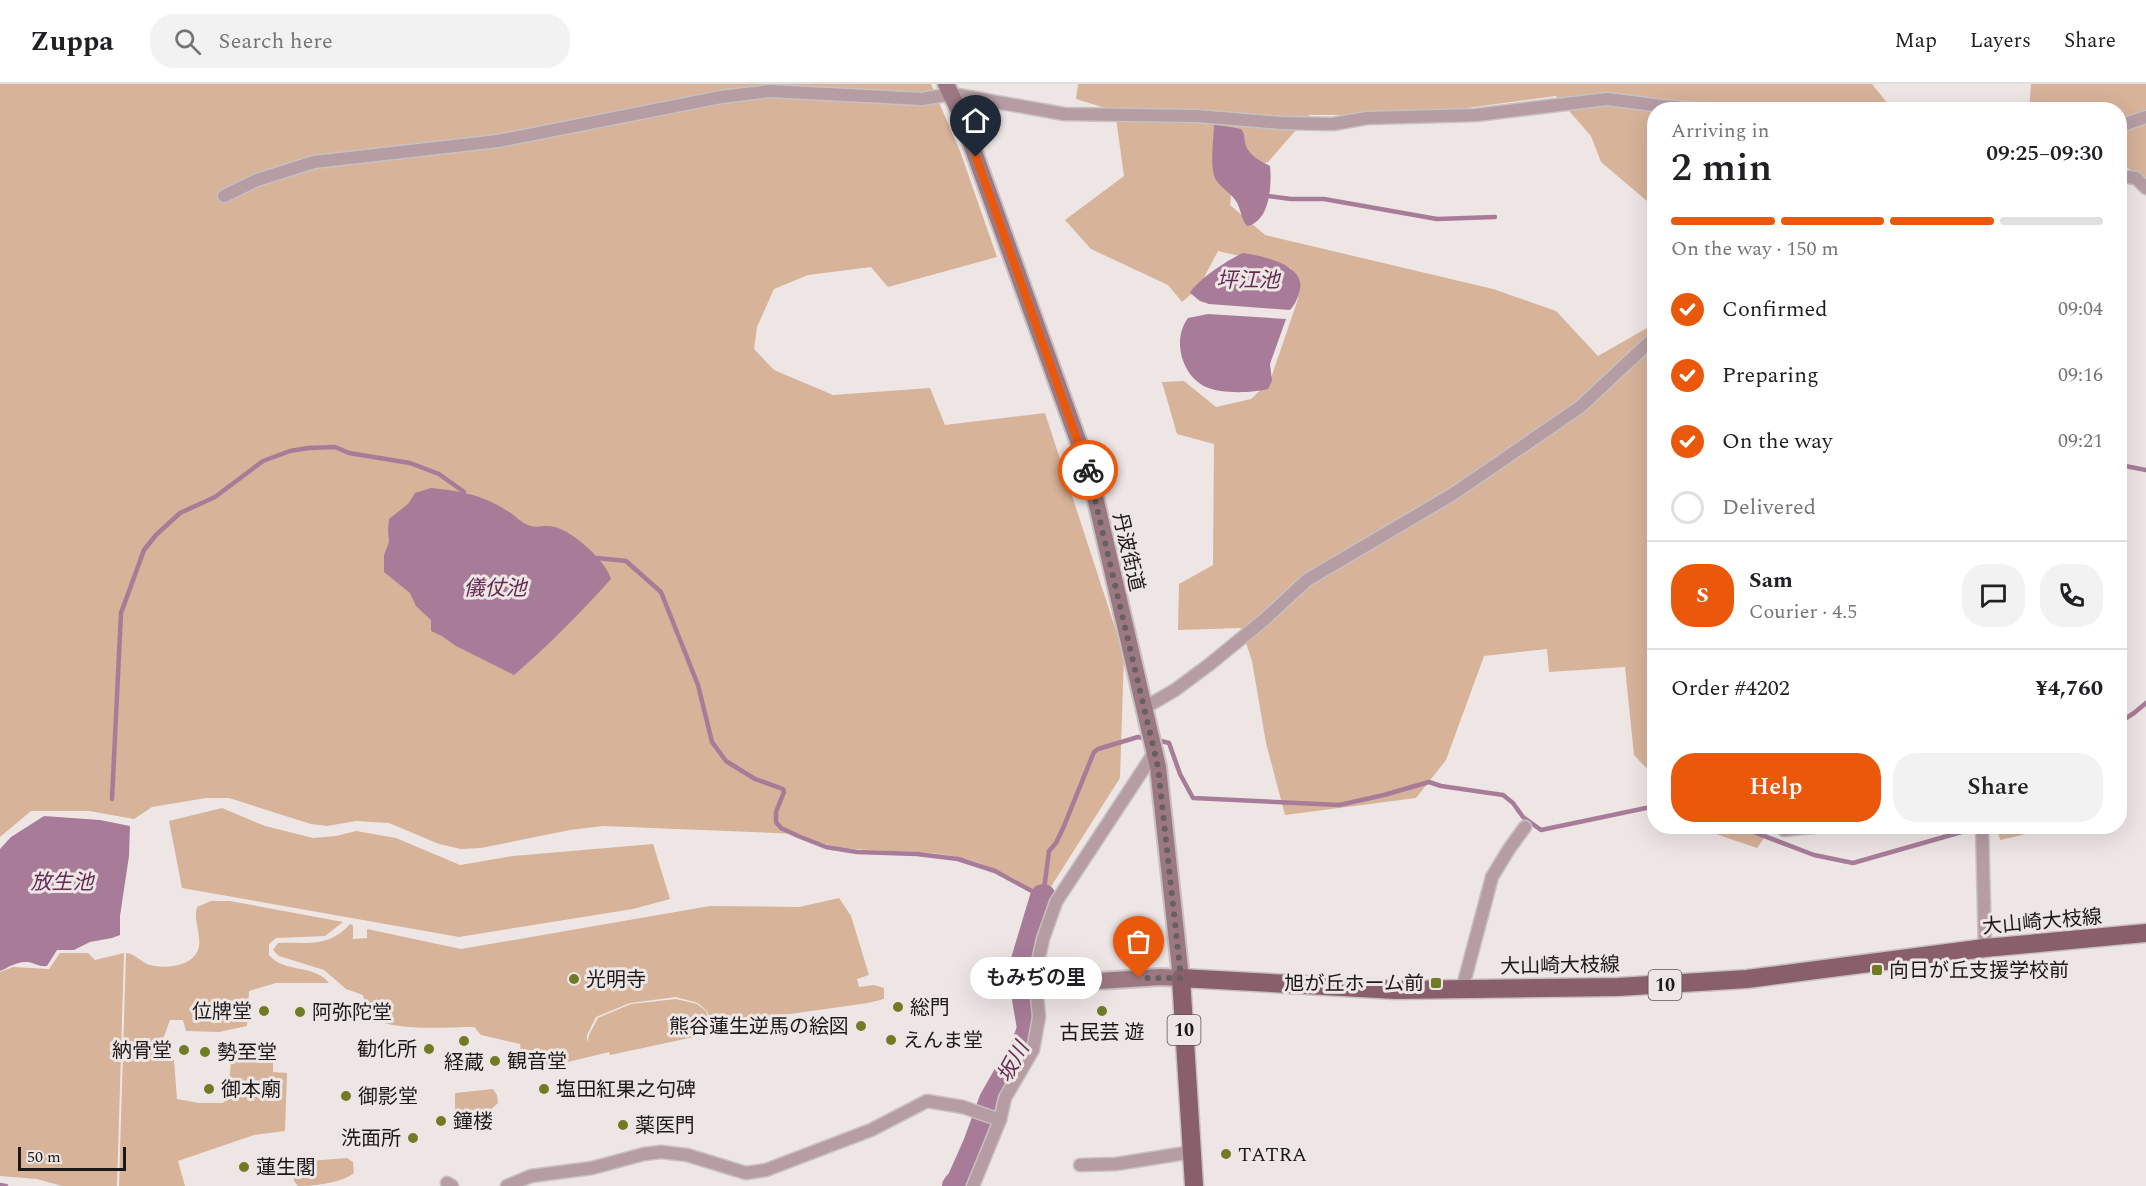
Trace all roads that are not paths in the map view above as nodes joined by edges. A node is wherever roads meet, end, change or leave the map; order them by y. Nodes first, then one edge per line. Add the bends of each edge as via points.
1 (949, 89) edge
2 (1647, 104) edge
3 (2146, 117) edge
4 (2127, 124) edge
5 (2127, 177) edge
6 (2146, 188) edge
7 (224, 196) dead end
8 (1647, 345) edge
9 (1144, 708) junction
10 (1154, 753) junction
11 (1525, 827) dead end
12 (1982, 834) edge
13 (2146, 933) edge
14 (1985, 948) junction
15 (1181, 978) junction
16 (1037, 985) junction
17 (1462, 990) junction
18 (990, 1117) junction
19 (1192, 1152) junction
20 (1080, 1165) dead end
21 (507, 1186) edge
22 (973, 1186) edge
23 (1194, 1186) edge

1 - 2 street via 1064,114 1333,124 1367,118 1476,116 1607,99
1 - 7 street via 922,99 770,91 721,97 498,141 314,162 256,180
1 - 9 street, 丹波街道 via 1089,471
3 - 4 street
5 - 6 street via 2136,178
8 - 9 street via 1580,407 1453,494 1307,580 1210,664
9 - 10 street, 丹波街道
10 - 15 street, 丹波街道
10 - 16 street via 1056,902 1041,948 1035,975
11 - 17 street via 1492,877
12 - 14 street
13 - 14 main road, 大山崎大枝線 / 10
14 - 17 main road, 大山崎大枝線 / 10 via 1747,979 1618,987
15 - 16 street
15 - 17 main road, 大山崎大枝線 / 10
15 - 19 main road, 10
16 - 18 street via 1039,1017 1033,1050
18 - 21 street via 963,1107 927,1101 871,1130 766,1170 736,1171 687,1155 662,1152 592,1168 531,1176
18 - 22 street
19 - 20 street via 1116,1164
19 - 23 main road, 10

